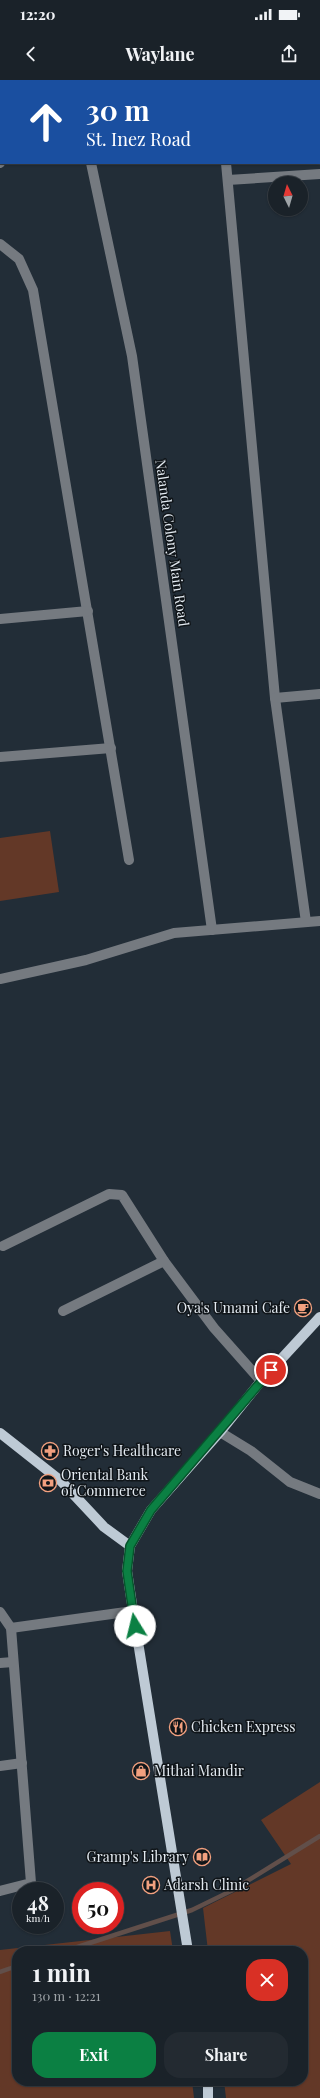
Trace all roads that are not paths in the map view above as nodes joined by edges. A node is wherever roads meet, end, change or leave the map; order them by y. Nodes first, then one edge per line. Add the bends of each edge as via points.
1 (91, 164) edge
2 (226, 164) edge
3 (320, 174) edge
4 (228, 180) junction
5 (0, 244) edge
6 (88, 611) junction
7 (0, 620) edge
8 (320, 694) edge
9 (275, 698) junction
10 (111, 748) junction
11 (0, 757) edge
12 (129, 860) dead end
13 (320, 921) edge
14 (306, 922) junction
15 (212, 930) junction
16 (0, 979) edge
17 (3, 1246) dead end
18 (164, 1261) junction
19 (63, 1311) dead end
20 (320, 1317) edge
21 (261, 1381) junction
22 (220, 1432) junction
23 (0, 1433) edge
24 (320, 1494) edge
25 (130, 1546) junction
26 (133, 1611) junction
27 (0, 1612) edge
28 (11, 1628) junction
29 (13, 1662) junction
30 (0, 1663) edge
31 (22, 1763) junction
32 (0, 1766) edge
33 (0, 1891) edge
34 (187, 1946) edge
35 (208, 2086) edge
36 (208, 2098) edge

1 - 15 street, Nalanda Colony Main Road via 132,356
2 - 4 street
3 - 4 street
4 - 9 street
5 - 6 street via 19,259 33,290
6 - 7 street
6 - 10 street
8 - 9 street
9 - 14 street
10 - 11 street
10 - 12 street
13 - 14 street
14 - 15 street
15 - 16 street via 174,933 86,960
17 - 18 street via 109,1194 116,1193 122,1194
18 - 19 street
18 - 21 street via 214,1328
20 - 21 main road
21 - 22 main road
22 - 24 street via 251,1451 290,1482
22 - 25 main road via 151,1510
23 - 25 main road via 61,1481 104,1527
25 - 26 main road via 127,1571
26 - 28 street
26 - 34 main road
27 - 28 street
28 - 29 street
29 - 30 street
29 - 31 street
31 - 32 street
31 - 33 street via 31,1883
35 - 36 main road

